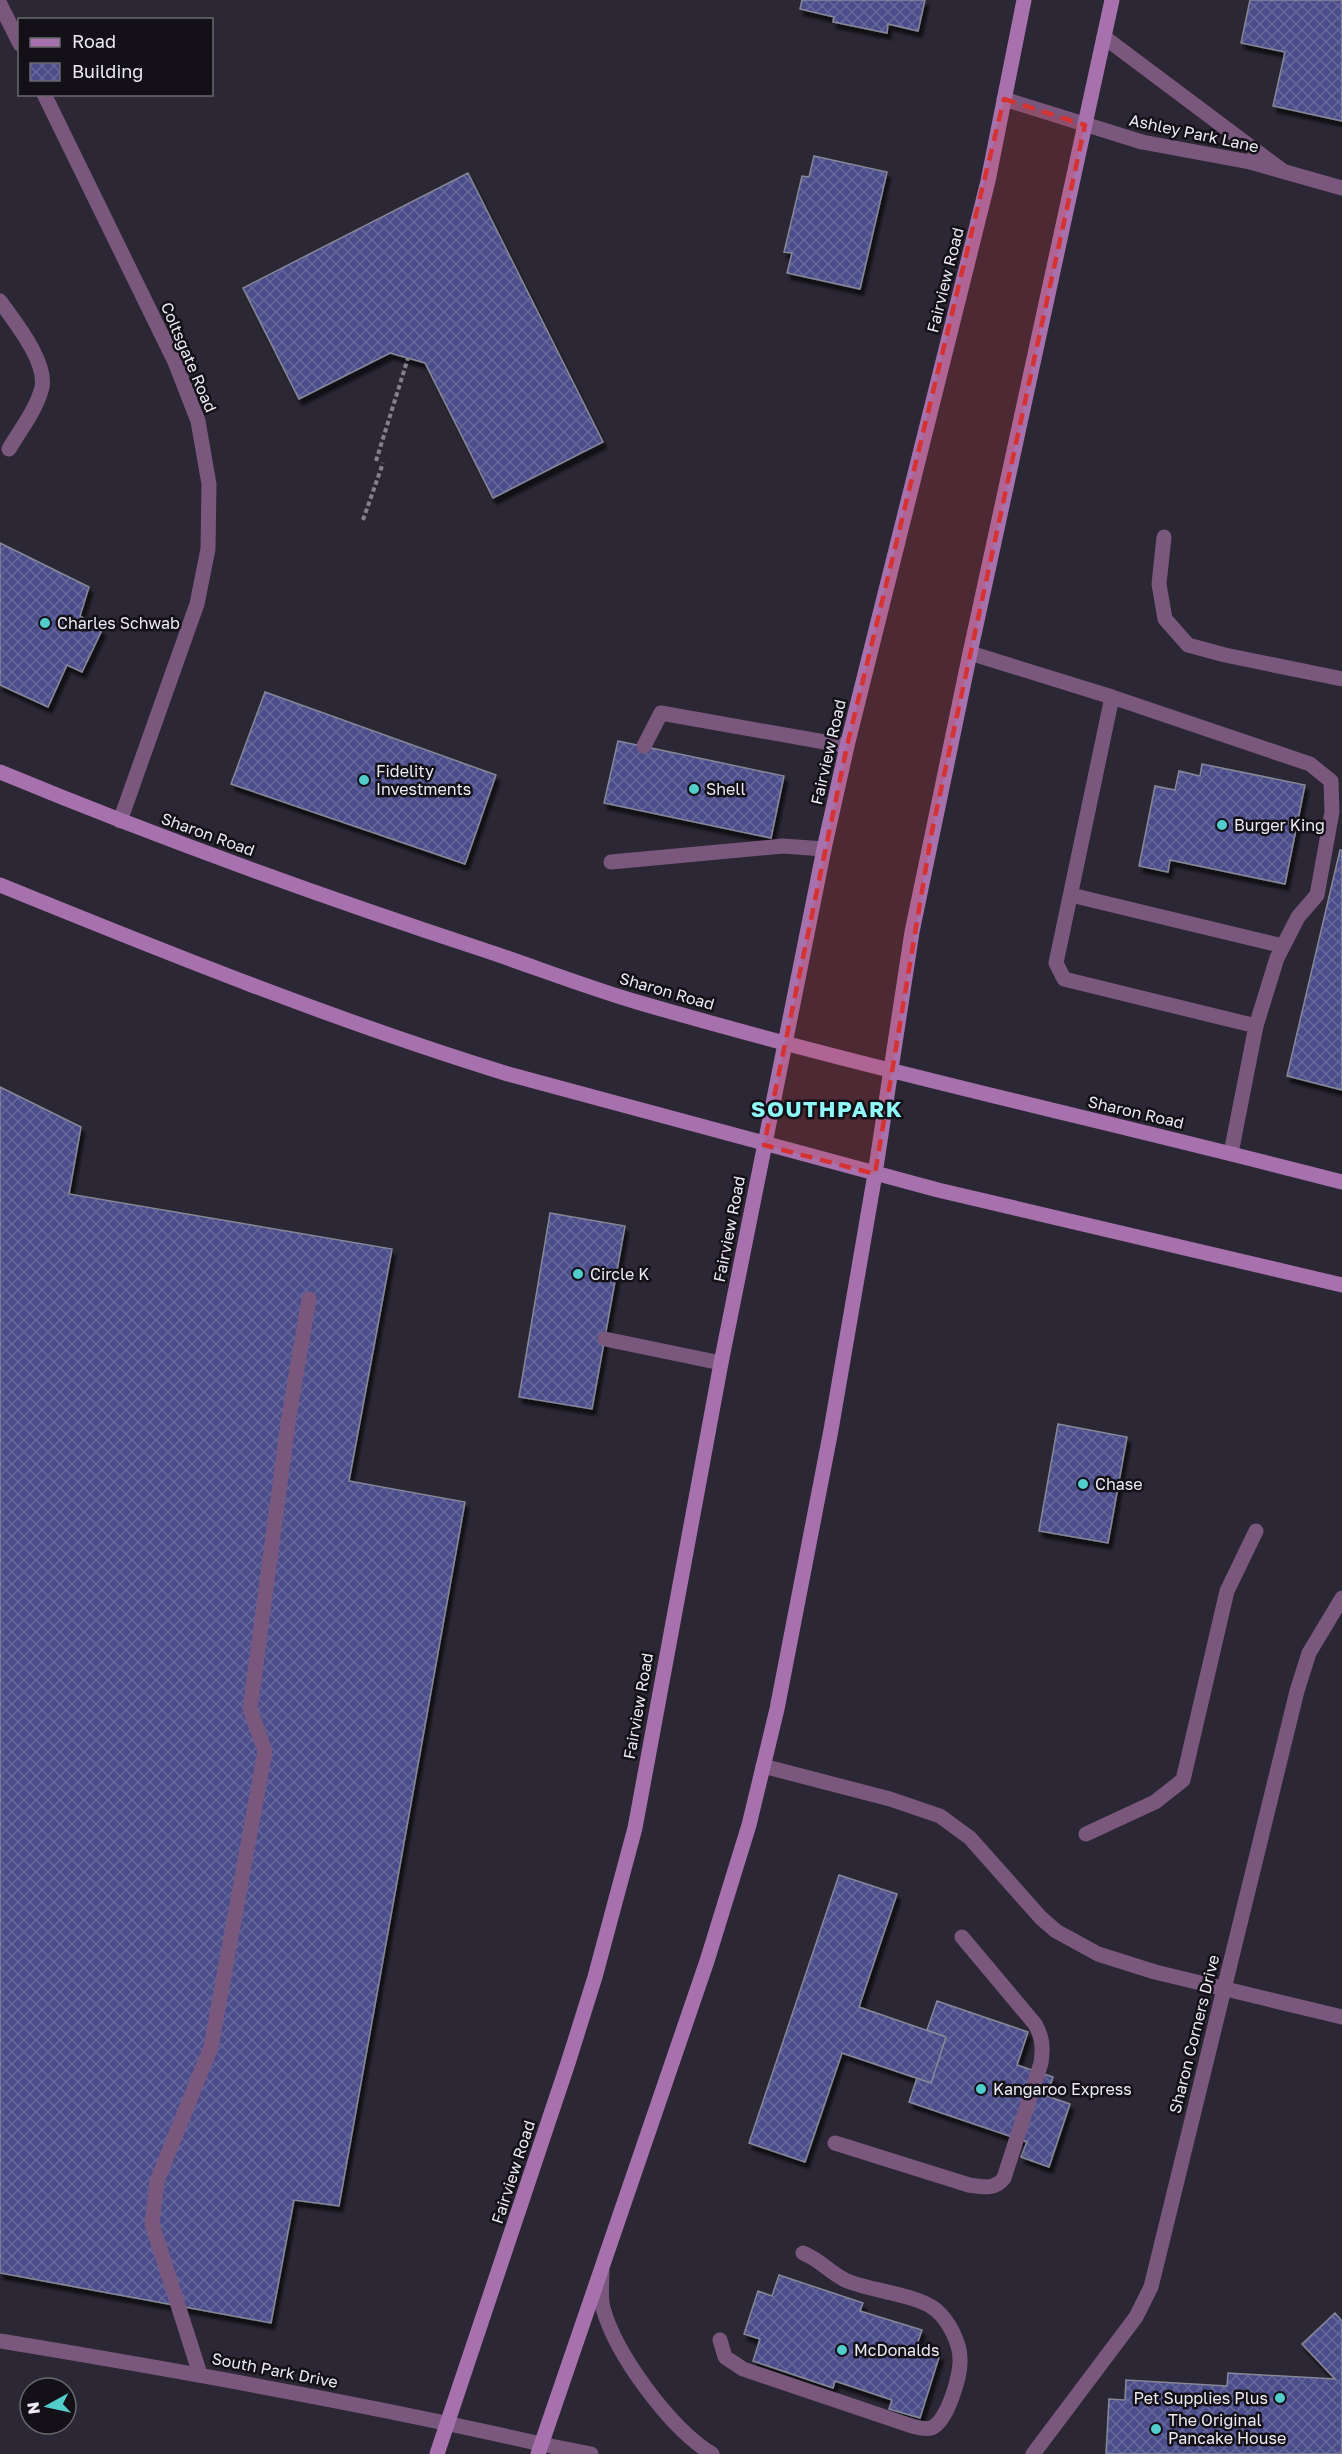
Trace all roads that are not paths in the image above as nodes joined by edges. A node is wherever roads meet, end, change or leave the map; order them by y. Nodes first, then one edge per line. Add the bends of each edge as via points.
1 (1024, 0) edge
2 (1112, 0) edge
3 (0, 4) edge
4 (1104, 37) junction
5 (18, 40) edge
6 (45, 96) edge
7 (1004, 99) junction
8 (1085, 124) junction
9 (1286, 172) junction
10 (1342, 188) edge
11 (0, 301) edge
12 (9, 449) dead end
13 (1164, 537) dead end
14 (970, 652) junction
15 (1342, 679) edge
16 (1112, 697) junction
17 (644, 746) dead end
18 (847, 746) junction
19 (0, 772) edge
20 (120, 821) junction
21 (824, 849) junction
22 (611, 862) dead end
23 (0, 885) edge
24 (1071, 895) junction
25 (1283, 946) junction
26 (1256, 1026) junction
27 (784, 1043) junction
28 (890, 1070) junction
29 (764, 1145) junction
30 (1231, 1153) junction
31 (875, 1173) junction
32 (1342, 1182) edge
33 (1342, 1285) edge
34 (309, 1299) dead end
35 (604, 1340) dead end
36 (721, 1363) junction
37 (1256, 1531) dead end
38 (1342, 1598) edge
39 (763, 1766) junction
40 (1086, 1834) dead end
41 (962, 1936) dead end
42 (1223, 1988) junction
43 (1342, 2017) edge
44 (836, 2143) dead end
45 (803, 2253) dead end
46 (602, 2269) junction
47 (720, 2340) dead end
48 (0, 2341) edge
49 (200, 2374) junction
50 (449, 2423) junction
51 (540, 2449) edge
52 (437, 2454) edge
53 (591, 2454) edge
54 (712, 2454) edge
55 (1033, 2454) edge

1 - 7 main road, Fairview Road
2 - 4 main road
3 - 5 street
4 - 8 main road
4 - 9 street
6 - 20 street, Coltsgate Road via 175,362 198,421 209,484 208,549 197,604
7 - 8 street, Ashley Park Lane
7 - 18 main road, Fairview Road via 988,182
8 - 9 street, Ashley Park Lane via 1142,142
8 - 14 main road
9 - 10 street, Ashley Park Lane
11 - 12 street via 28,341 41,371 42,386
13 - 15 street via 1159,584 1165,619 1188,645
14 - 16 street
14 - 28 main road via 912,932
16 - 24 street
16 - 25 street via 1310,764 1331,781 1332,812 1317,895 1298,917
17 - 18 street via 661,713
18 - 21 main road, Fairview Road
19 - 20 main road, Sharon Road
20 - 27 main road, Sharon Road via 347,905 622,997
21 - 22 street via 783,846
21 - 27 main road, Fairview Road
23 - 29 main road via 238,979 458,1059
24 - 25 street
24 - 26 street via 1056,963 1064,979
25 - 26 street
26 - 30 street
27 - 28 main road, Sharon Road
27 - 29 main road, Fairview Road
28 - 30 main road, Sharon Road
28 - 31 main road
29 - 31 main road
29 - 36 main road, Fairview Road
30 - 32 main road, Sharon Road
31 - 33 main road
31 - 39 main road via 801,1594
34 - 49 street via 289,1416 250,1709 266,1751 211,2047 157,2181 152,2224
35 - 36 street
36 - 50 main road, Fairview Road via 635,1828 620,1889 568,2063
37 - 40 street via 1227,1591 1184,1780 1155,1802
38 - 42 street, Sharon Corners Drive via 1303,1670
39 - 42 street via 940,1816 970,1838 1041,1918 1073,1942 1125,1964
39 - 46 main road via 707,1961
41 - 44 street via 1041,2035 1041,2063 1004,2178 992,2187 969,2185
42 - 43 street
42 - 55 street, Sharon Corners Drive via 1157,2268 1145,2303
45 - 47 street via 846,2280 922,2303 943,2318 955,2339 960,2359 944,2419 925,2429 743,2369 725,2357
46 - 51 main road
46 - 54 street via 603,2308 623,2351 670,2418
48 - 49 street, South Park Drive
49 - 50 street, South Park Drive
50 - 51 street, South Park Drive
50 - 52 main road, Fairview Road
51 - 53 street

